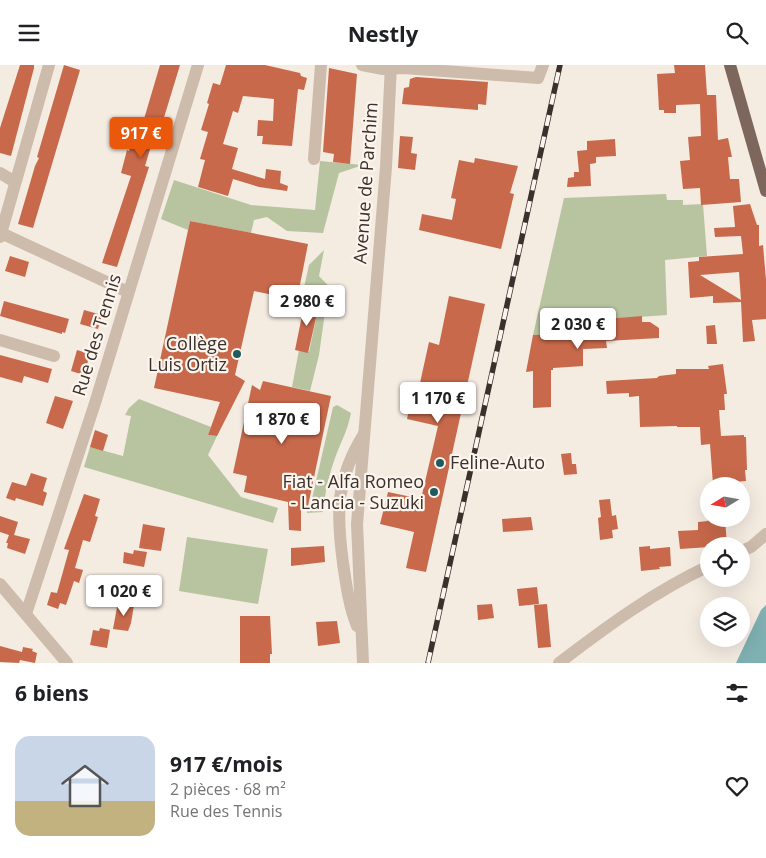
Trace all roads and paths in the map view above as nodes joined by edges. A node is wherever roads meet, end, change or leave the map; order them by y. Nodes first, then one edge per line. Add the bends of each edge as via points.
1 (49, 65) edge
2 (198, 65) edge
3 (321, 65) edge
4 (362, 65) edge
5 (543, 65) edge
6 (730, 65) edge
7 (391, 67) edge
8 (314, 159) dead end
9 (0, 173) edge
10 (15, 182) junction
11 (766, 191) edge
12 (1, 235) edge
13 (128, 292) junction
14 (0, 340) edge
15 (54, 356) dead end
16 (365, 432) junction
17 (766, 535) edge
18 (750, 547) edge
19 (700, 571) edge
20 (0, 584) edge
21 (26, 614) junction
22 (362, 638) junction
23 (67, 663) edge
24 (363, 663) edge
25 (559, 663) edge

1 - 10 street
2 - 13 street, Rue des Tennis
3 - 8 street
4 - 7 street
5 - 7 street via 538,78
6 - 11 main road
7 - 16 street, Avenue de Parchim
9 - 10 street
10 - 12 street
12 - 13 street
13 - 21 street, Rue des Tennis
14 - 15 street
16 - 22 street, Avenue de Parchim via 357,524
16 - 22 street via 344,472 338,504 346,585 353,617
17 - 18 street
19 - 25 street via 620,618
20 - 21 street
21 - 23 street
22 - 24 street, Avenue de Parchim

